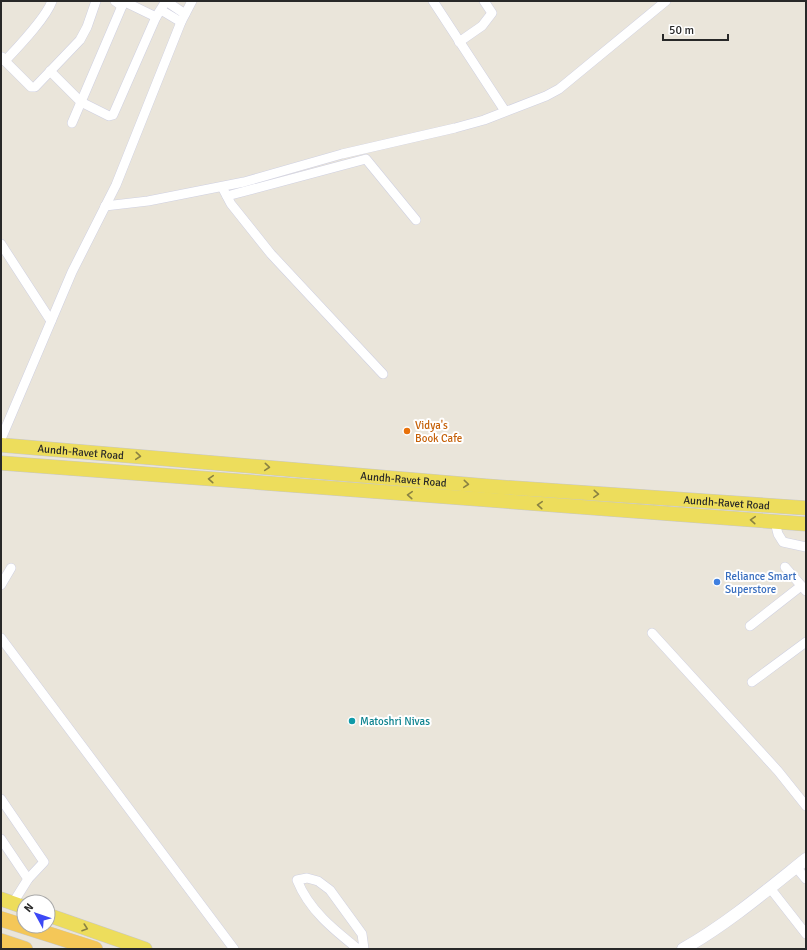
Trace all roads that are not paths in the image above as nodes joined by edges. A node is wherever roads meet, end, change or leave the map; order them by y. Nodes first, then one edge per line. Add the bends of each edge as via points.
1 (52, 1) edge
2 (96, 1) edge
3 (166, 1) edge
4 (192, 1) edge
5 (433, 1) edge
6 (484, 1) edge
7 (666, 1) edge
8 (122, 2) edge
9 (158, 14) junction
10 (183, 18) junction
11 (459, 42) junction
12 (3, 58) edge
13 (50, 70) junction
14 (81, 102) junction
15 (506, 111) junction
16 (72, 123) dead end
17 (222, 187) junction
18 (227, 196) junction
19 (106, 206) junction
20 (416, 220) dead end
21 (1, 244) edge
22 (51, 321) junction
23 (383, 374) dead end
24 (1, 439) edge
25 (1, 445) edge
26 (1, 462) edge
27 (806, 508) edge
28 (775, 522) junction
29 (806, 524) edge
30 (806, 547) edge
31 (785, 567) dead end
32 (11, 568) dead end
33 (1, 585) edge
34 (804, 588) edge
35 (750, 626) dead end
36 (652, 633) dead end
37 (1, 638) edge
38 (806, 642) edge
39 (752, 682) dead end
40 (1, 799) edge
41 (806, 806) edge
42 (1, 839) edge
43 (806, 859) edge
44 (796, 867) junction
45 (806, 878) edge
46 (28, 879) junction
47 (770, 888) junction
48 (13, 903) edge
49 (56, 918) edge
50 (1, 919) edge
51 (806, 934) edge
52 (1, 941) edge
53 (25, 949) edge
54 (95, 949) edge
55 (145, 949) edge
56 (234, 949) edge
57 (358, 949) edge
58 (364, 949) edge
59 (683, 949) edge

1 - 12 street via 46,13
2 - 13 street via 80,40
3 - 9 street
3 - 10 street
4 - 10 street
5 - 11 street
6 - 11 street via 492,13 488,21
7 - 15 street via 559,89
8 - 9 street
8 - 14 street
9 - 10 street
9 - 14 street via 113,115 109,116
10 - 19 street
11 - 15 street
12 - 13 street via 32,88
13 - 14 street
14 - 16 street
15 - 17 street via 455,128 342,154
17 - 18 street
17 - 19 street
18 - 20 street via 366,159
18 - 23 street via 241,218 272,254
19 - 22 street via 72,272
21 - 22 street
22 - 24 street
25 -> 27 main road, Aundh-Ravet Road via 478,485
28 -> 26 main road, Aundh-Ravet Road
28 - 29 main road, Aundh-Ravet Road
28 - 30 street via 778,534 784,542
31 - 34 street
32 - 33 street
34 - 35 street
36 - 41 street via 778,771
37 - 56 street
38 - 39 street
40 - 46 street via 44,862
42 - 46 street
43 - 44 main road
44 - 45 street
44 - 47 main road
46 - 48 street
47 - 51 street
47 - 59 main road via 709,934
49 -> 55 main road
50 - 54 highway
52 - 53 highway
57 - 58 street via 318,914 303,896 297,880 307,878 318,881 330,890 362,934

